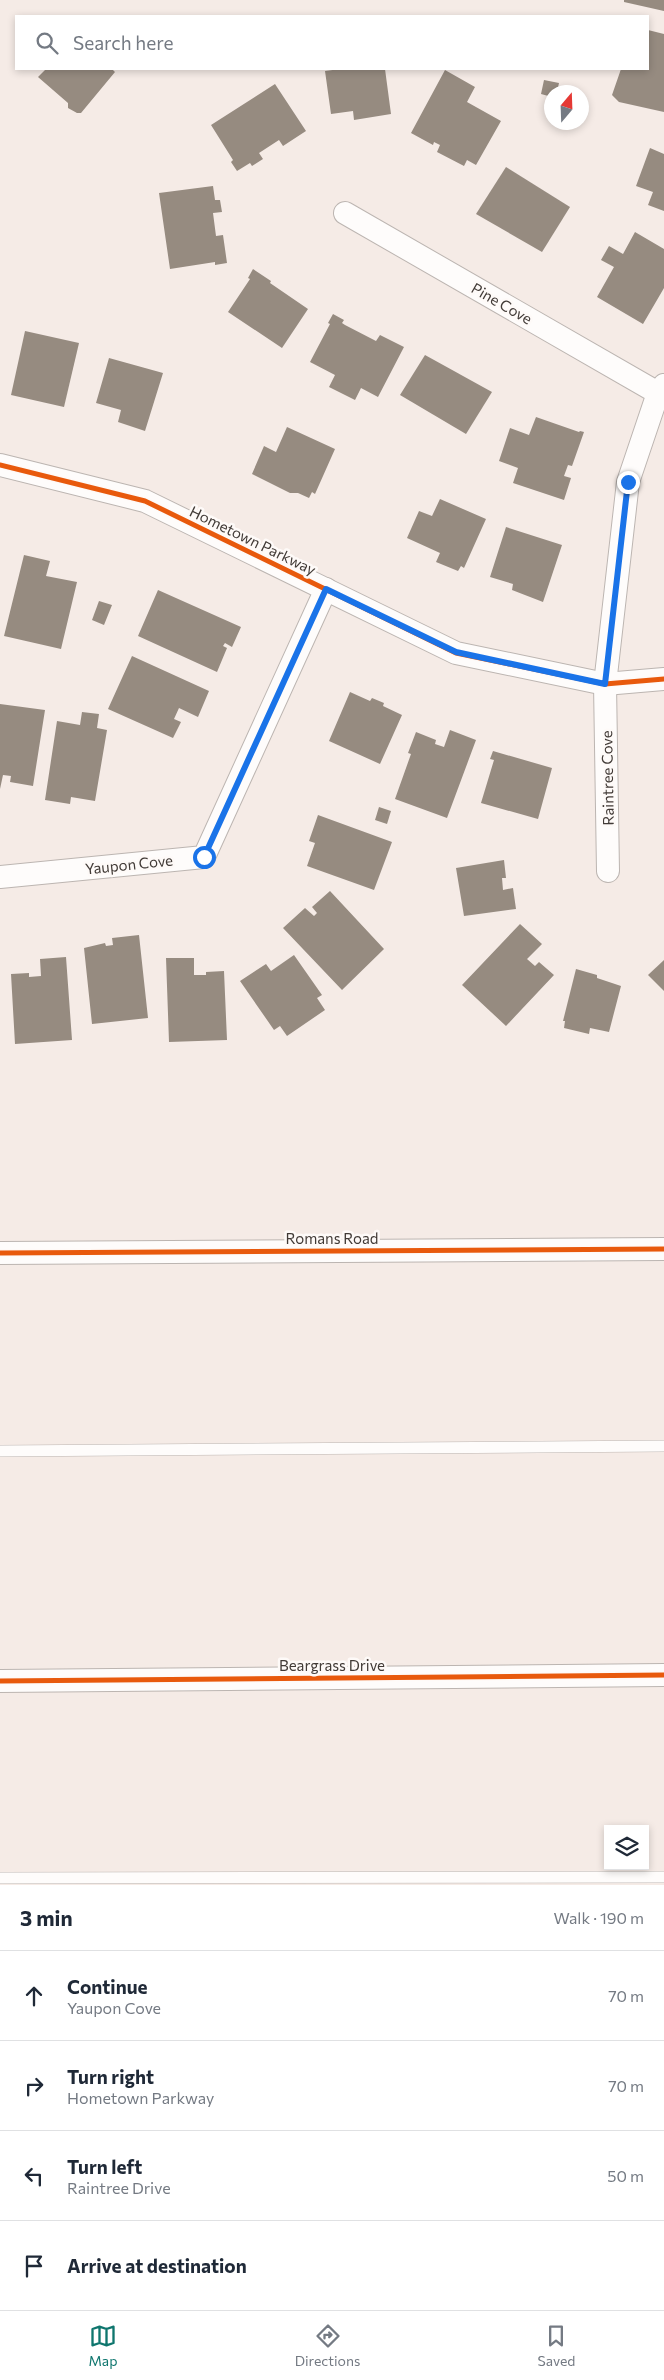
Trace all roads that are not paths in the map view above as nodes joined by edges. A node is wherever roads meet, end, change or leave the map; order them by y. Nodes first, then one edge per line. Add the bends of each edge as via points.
1 (345, 213) dead end
2 (661, 389) edge
3 (0, 465) edge
4 (326, 589) junction
5 (664, 679) edge
6 (605, 684) junction
7 (608, 871) dead end
8 (0, 877) edge
9 (664, 1249) edge
10 (0, 1253) edge
11 (664, 1446) edge
12 (0, 1451) edge
13 (664, 1675) edge
14 (0, 1680) edge
15 (664, 1877) edge
16 (0, 1878) edge

1 - 2 street, Pine Cove
2 - 6 street, Raintree Cove via 628,482
3 - 4 street, Hometown Parkway via 145,501
4 - 6 street, Hometown Parkway via 456,652
4 - 8 street, Yaupon Cove via 204,857
5 - 6 street, Hometown Parkway
6 - 7 street, Raintree Cove
9 - 10 street, Romans Road
11 - 12 lane
13 - 14 street, Beargrass Drive
15 - 16 lane

